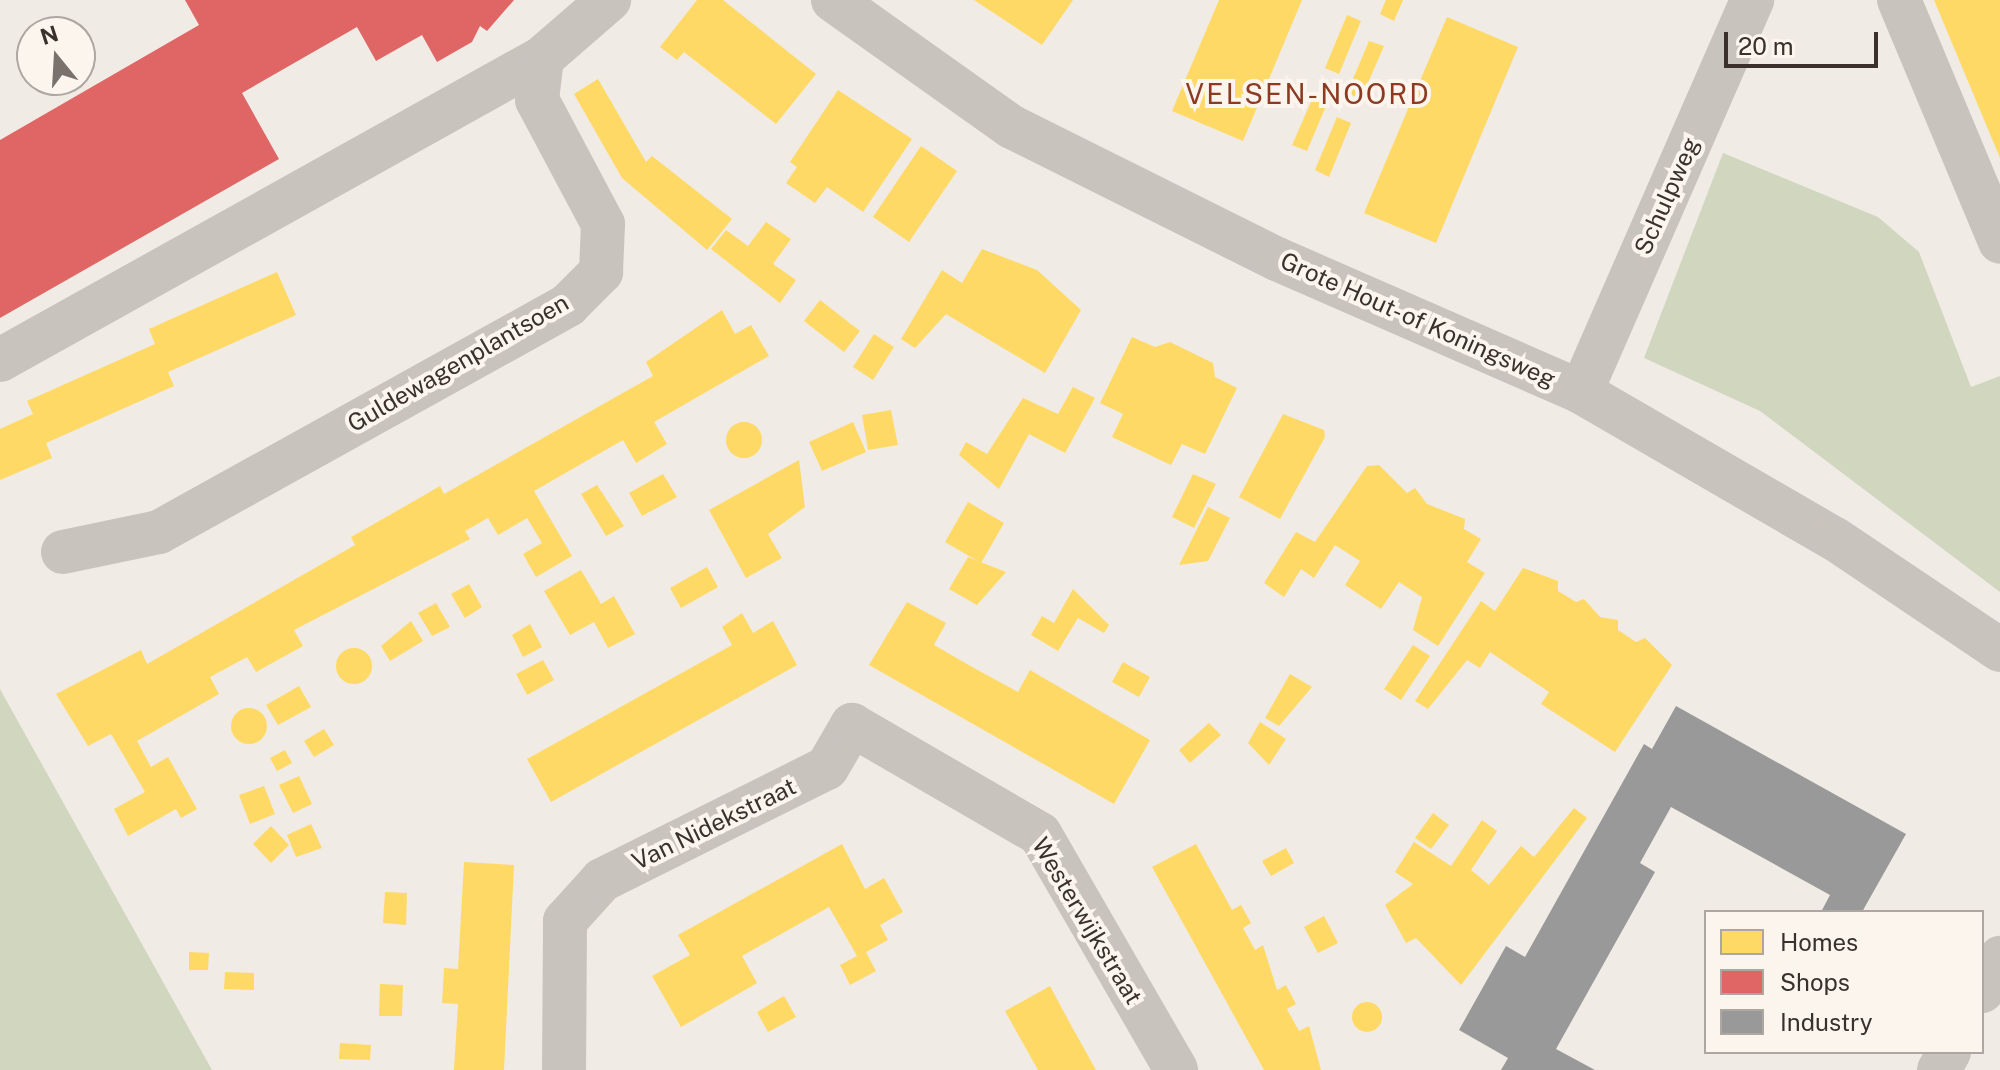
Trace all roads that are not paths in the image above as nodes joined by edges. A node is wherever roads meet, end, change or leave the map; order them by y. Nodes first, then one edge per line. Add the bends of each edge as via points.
1 (609, 0) edge
2 (833, 0) edge
3 (1752, 0) edge
4 (1899, 0) edge
5 (542, 58) junction
6 (2000, 242) edge
7 (0, 360) edge
8 (1581, 392) junction
9 (63, 552) dead end
10 (2000, 650) edge
11 (827, 768) joint
12 (2000, 958) edge
13 (1984, 987) edge
14 (564, 1070) edge
15 (1176, 1070) edge

1 - 5 street
2 - 8 street, Grote Hout- of Koningsweg via 1012,127 1107,178
3 - 8 street, Schulpweg
4 - 6 street
5 - 7 street
5 - 9 street, Guldewagenplantsoen via 537,100 603,224 601,272 568,305 159,532
8 - 10 street, Grote Hout- of Koningsweg via 1835,539
11 - 14 street, Van Nidekstraat via 602,880 565,921
11 - 15 street, Westerwijkstraat via 852,725 1040,834
12 - 13 street

